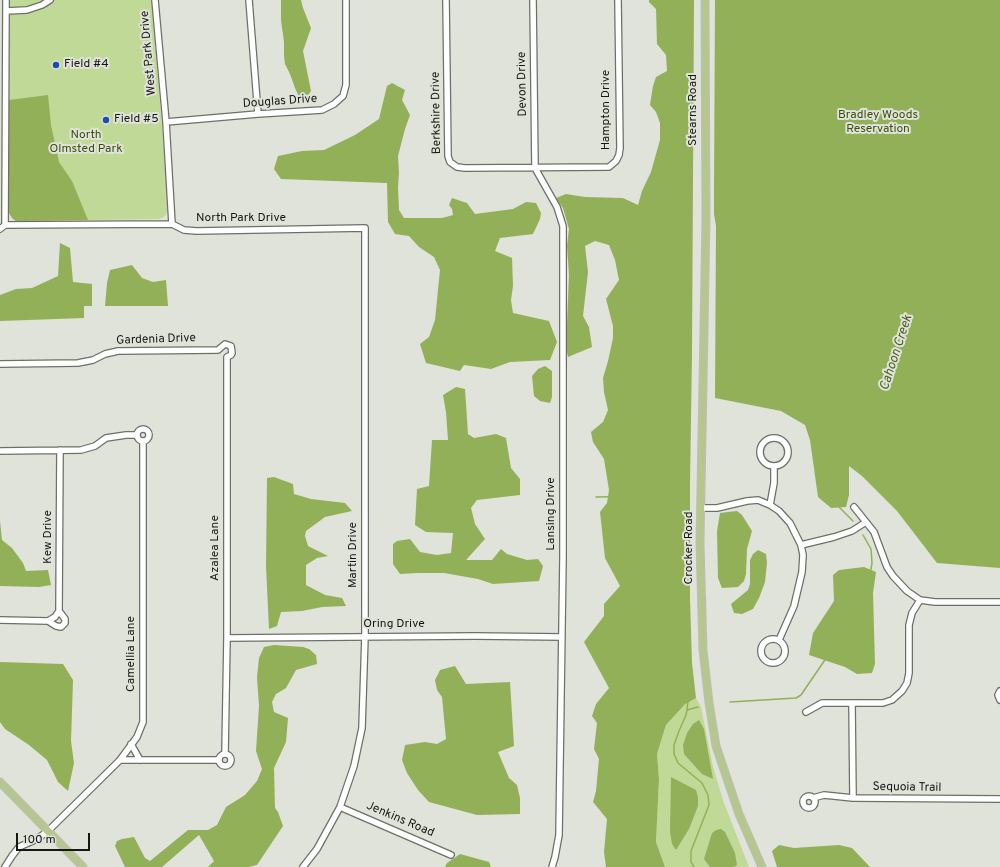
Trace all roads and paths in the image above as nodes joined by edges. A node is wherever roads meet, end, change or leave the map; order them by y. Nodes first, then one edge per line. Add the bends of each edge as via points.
1 (6, 0) edge
2 (50, 0) edge
3 (155, 0) edge
4 (249, 0) edge
5 (346, 0) edge
6 (446, 0) edge
7 (533, 0) edge
8 (618, 0) edge
9 (705, 0) edge
10 (6, 11) junction
11 (258, 114) junction
12 (166, 122) junction
13 (535, 168) junction
14 (706, 220) joint
15 (172, 224) junction
16 (5, 226) junction
17 (365, 228) joint
18 (0, 230) edge
19 (231, 346) joint
20 (218, 350) junction
21 (227, 357) junction
22 (0, 364) edge
23 (137, 435) junction
24 (143, 441) junction
25 (60, 450) junction
26 (0, 451) edge
27 (774, 466) junction
28 (770, 505) junction
29 (854, 507) dead end
30 (701, 508) junction
31 (866, 522) junction
32 (801, 545) junction
33 (920, 600) junction
34 (1000, 602) edge
35 (59, 611) junction
36 (0, 620) edge
37 (48, 621) junction
38 (365, 636) junction
39 (562, 637) junction
40 (227, 638) junction
41 (780, 640) junction
42 (1000, 691) edge
43 (1000, 700) edge
44 (852, 704) junction
45 (806, 712) dead end
46 (131, 744) junction
47 (225, 754) junction
48 (120, 760) junction
49 (140, 760) junction
50 (219, 760) junction
51 (0, 782) edge
52 (813, 798) dead end
53 (853, 798) junction
54 (1000, 799) edge
55 (340, 807) junction
56 (48, 832) junction
57 (451, 855) dead end
58 (5, 867) edge
59 (83, 867) edge
60 (303, 867) edge
61 (552, 867) edge
62 (762, 867) edge

1 - 10 street
2 - 10 street via 27,10
3 - 12 street, West Park Drive
4 - 11 street
5 - 11 street, Douglas Drive via 346,86 343,96 322,110
6 - 13 street, Berkshire Drive via 450,162 457,167 465,168
7 - 13 street, Devon Drive
8 - 13 street, Hampton Drive via 619,155 609,166
9 - 14 main road, Stearns Road
10 - 16 street
11 - 12 street, Douglas Drive
12 - 15 street, West Park Drive
13 - 39 street, Lansing Drive via 557,207 563,226
14 - 30 main road, Crocker Road
15 - 16 street, North Park Drive
15 - 17 street, North Park Drive via 184,230 197,231
16 - 18 street
17 - 38 street, Martin Drive
19 - 20 street, Gardenia Drive via 225,344
19 - 21 street, Azalea Lane via 232,353
20 - 21 street
20 - 22 street, Gardenia Drive via 123,350 86,362
21 - 40 street, Azalea Lane
23 - 24 street
23 - 24 street via 141,429 148,430 149,438
23 - 25 street via 106,438 95,446 81,450
24 - 46 street, Camellia Lane via 143,722
25 - 26 street
25 - 35 street, Kew Drive
27 - 27 street via 783,463 788,455 784,442 776,438 768,440 761,451 763,460
27 - 28 street
28 - 30 street via 758,500 717,508
28 - 32 street via 790,523
29 - 31 street
30 - 62 main road, Crocker Road via 703,650 716,746 739,814
31 - 32 street via 834,538
31 - 33 street via 874,532 893,576
32 - 41 street via 802,572 794,606
33 - 34 street
33 - 44 street via 912,613 909,625 909,673 902,691 884,703
35 - 37 street
35 - 37 street via 65,621 64,625 56,626
36 - 37 street
38 - 39 street, Oring Drive
38 - 40 street, Oring Drive
38 - 55 street, Martin Drive via 362,728 354,766
39 - 61 street, Lansing Drive via 559,835
40 - 47 street, Azalea Lane
41 - 41 street via 768,639 762,645 761,653 764,660 776,663 783,658 785,646
42 - 43 street
44 - 45 street via 822,703
44 - 53 street
46 - 48 street, Camellia Lane
46 - 49 street
47 - 50 street
47 - 50 street via 230,757 230,765 224,766
48 - 49 street
48 - 56 street, Camellia Lane
49 - 50 street
51 - 56 main road
52 - 53 street, Sequoia Trail via 824,795
53 - 54 street, Sequoia Trail
55 - 57 street, Jenkins Road
55 - 60 street, Martin Drive
56 - 58 street, Camellia Lane via 19,847
56 - 59 main road

